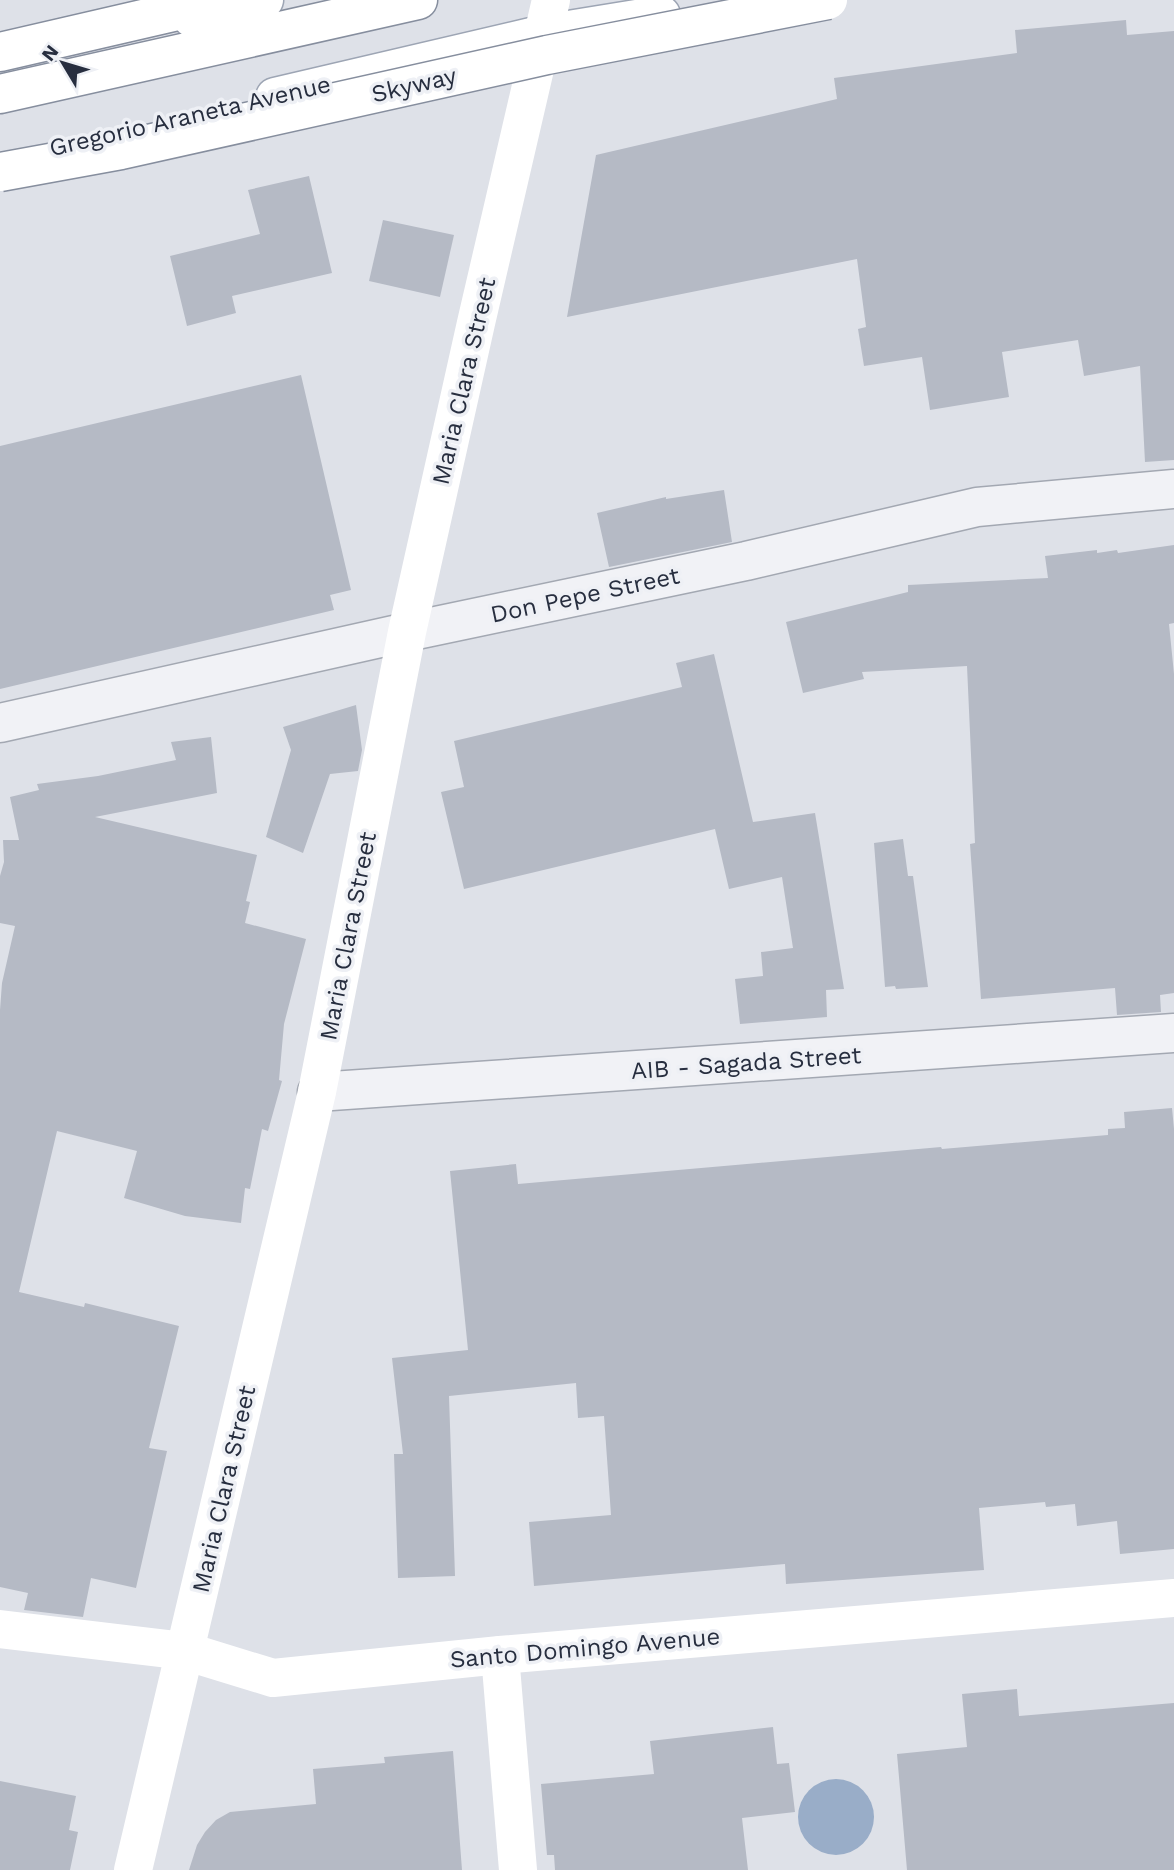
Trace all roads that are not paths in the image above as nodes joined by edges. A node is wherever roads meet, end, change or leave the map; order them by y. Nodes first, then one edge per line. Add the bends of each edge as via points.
1 (225, 0) edge
2 (264, 0) edge
3 (418, 0) edge
4 (751, 0) edge
5 (828, 0) edge
6 (548, 17) edge
7 (0, 52) edge
8 (0, 65) edge
9 (0, 94) edge
10 (0, 159) edge
11 (0, 172) edge
12 (1174, 489) edge
13 (407, 632) junction
14 (0, 723) edge
15 (1174, 1033) edge
16 (317, 1093) junction
17 (1174, 1598) edge
18 (0, 1629) edge
19 (186, 1651) junction
20 (500, 1655) junction
21 (133, 1870) edge
22 (518, 1870) edge

1 - 7 main road
2 - 8 main road
3 - 9 main road
4 - 6 main road, Gregorio Araneta Avenue
5 - 11 main road, Skyway, bridge
6 - 10 main road, Gregorio Araneta Avenue via 99,138
6 - 13 main road, Maria Clara Street
12 - 13 street, Don Pepe Street via 977,507
13 - 14 street, Don Pepe Street
13 - 16 main road, Maria Clara Street
15 - 16 street, AIB - Sagada Street
16 - 19 main road, Maria Clara Street
17 - 20 main road, Santo Domingo Avenue
18 - 19 main road, Santo Domingo Avenue
19 - 20 main road, Santo Domingo Avenue via 273,1678
19 - 21 main road, Maria Clara Street
20 - 22 main road

